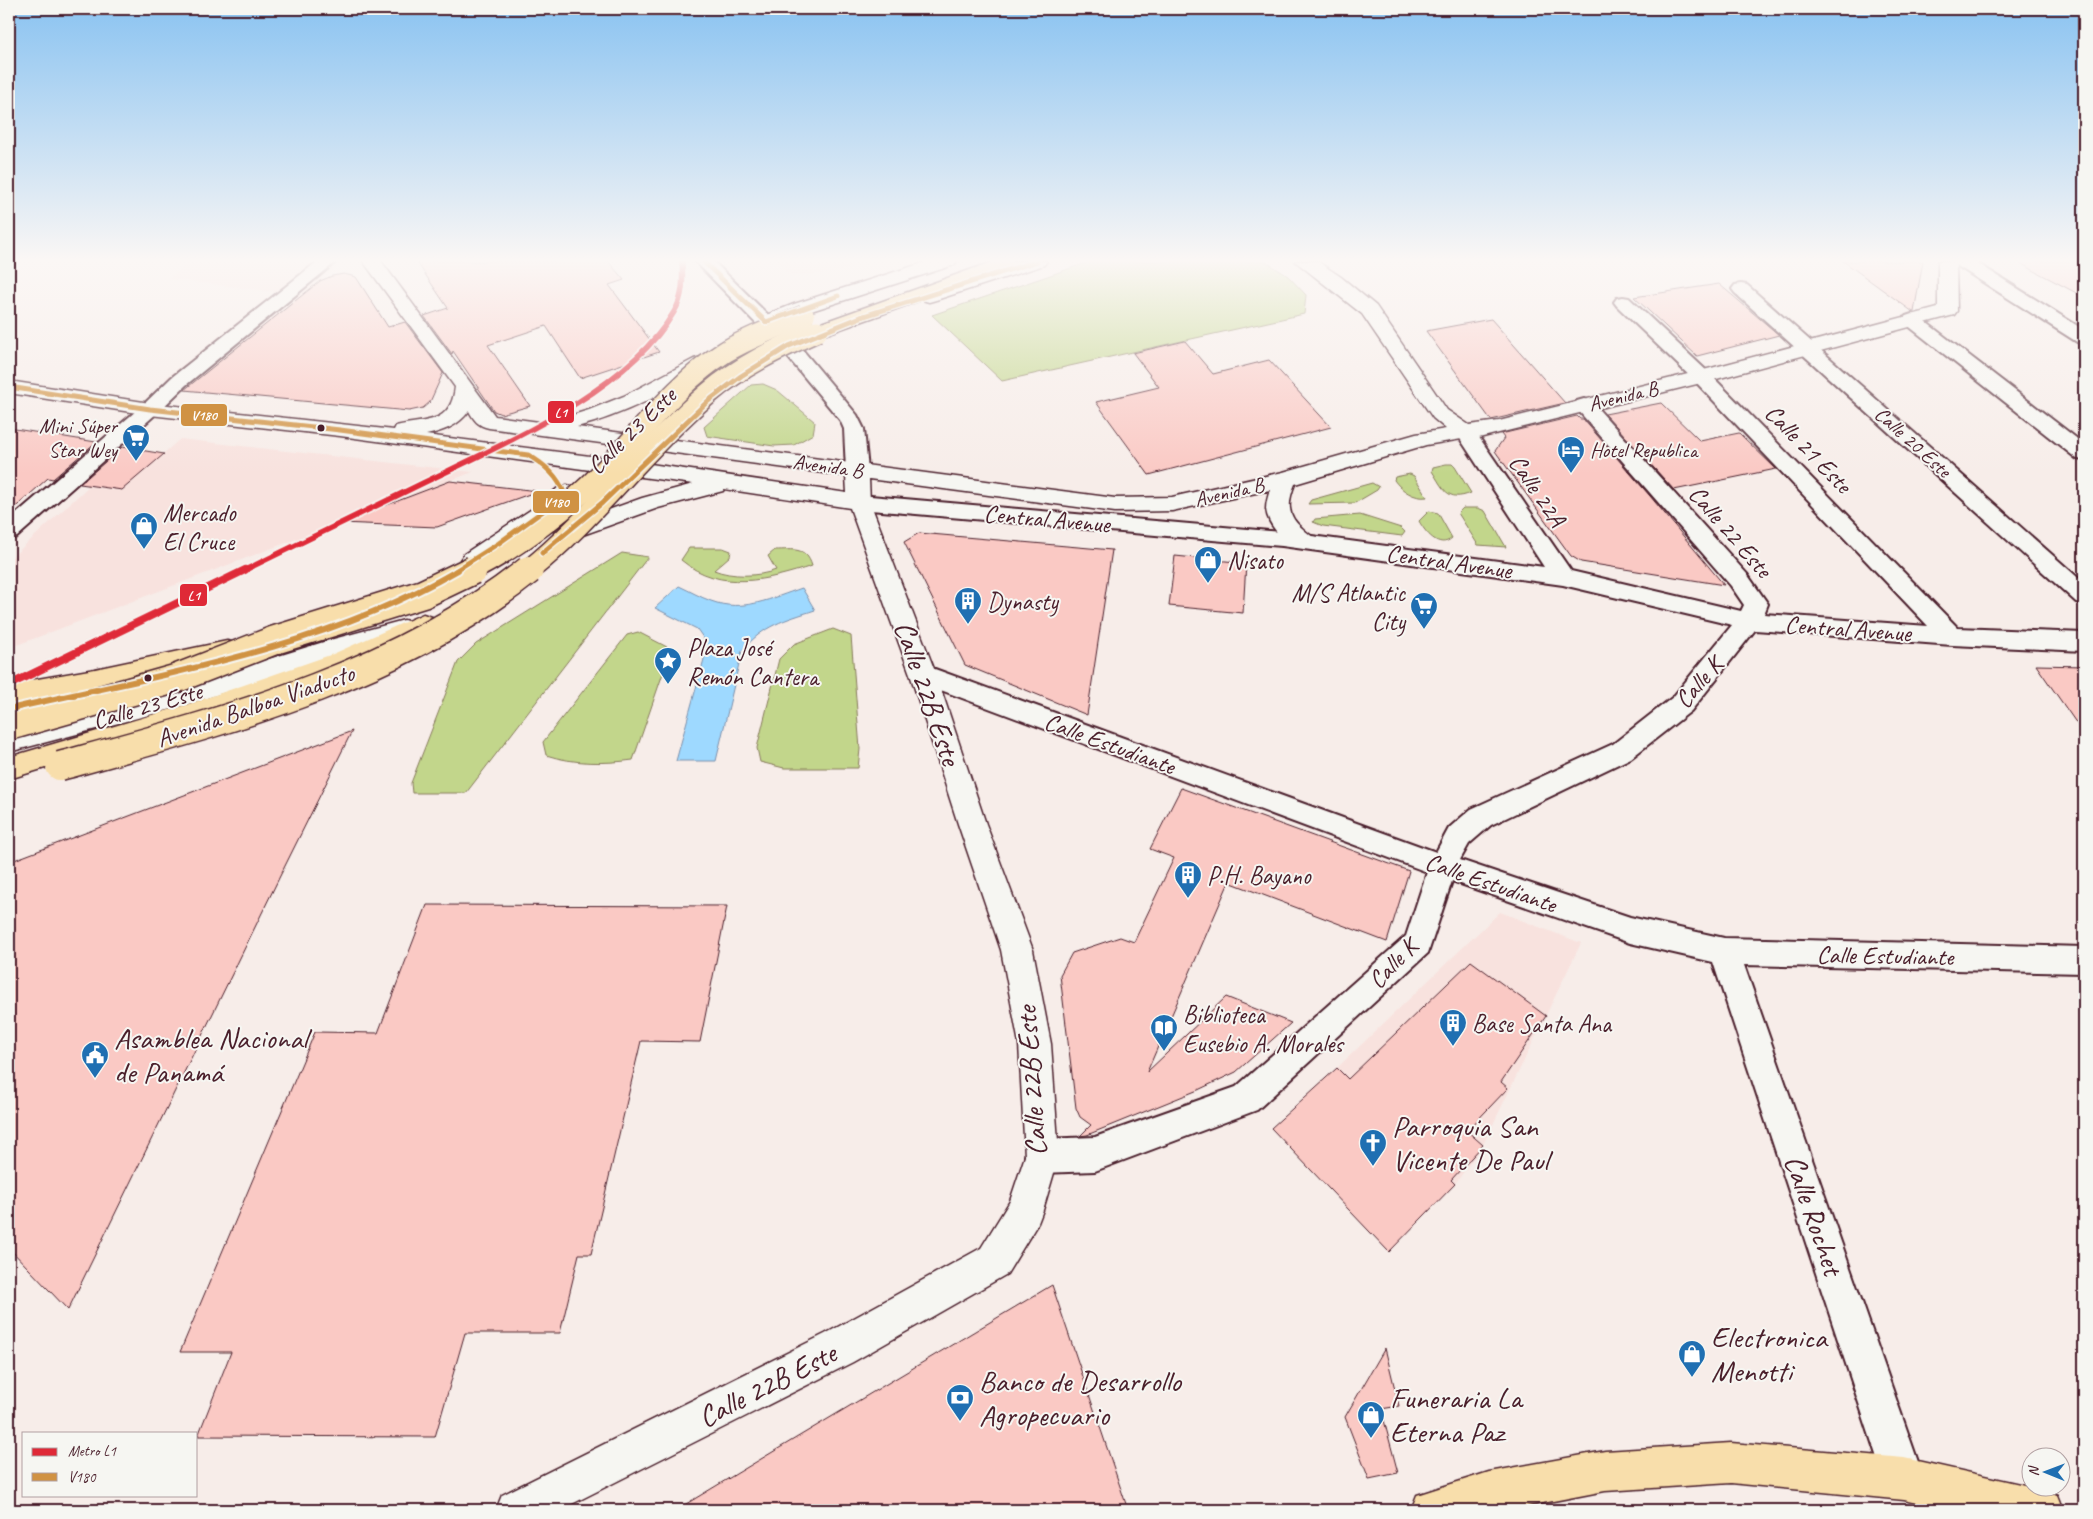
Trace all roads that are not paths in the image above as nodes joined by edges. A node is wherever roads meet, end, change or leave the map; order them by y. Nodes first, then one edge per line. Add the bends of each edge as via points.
1 (242, 332) edge
2 (424, 332) edge
3 (748, 332) edge
4 (766, 332) edge
5 (775, 332) edge
6 (816, 332) edge
7 (824, 332) edge
8 (1384, 332) edge
9 (1654, 332) edge
10 (1789, 332) edge
11 (1868, 332) edge
12 (1927, 332) edge
13 (789, 346) junction
14 (1808, 348) junction
15 (701, 363) junction
16 (1702, 377) junction
17 (9, 387) edge
18 (465, 387) junction
19 (1584, 405) junction
20 (150, 409) junction
21 (340, 430) junction
22 (538, 430) junction
23 (1467, 434) junction
24 (622, 439) junction
25 (662, 444) junction
26 (2084, 454) edge
27 (528, 455) junction
28 (597, 464) junction
29 (638, 470) junction
30 (1286, 479) junction
31 (728, 483) junction
32 (858, 486) junction
33 (565, 495) junction
34 (9, 532) edge
35 (566, 533) junction
36 (1305, 542) junction
37 (1563, 577) junction
38 (2084, 596) edge
39 (1753, 612) junction
40 (423, 623) junction
41 (1952, 636) junction
42 (275, 640) junction
43 (2084, 642) edge
44 (924, 674) junction
45 (9, 694) edge
46 (9, 709) edge
47 (9, 726) edge
48 (9, 742) edge
49 (60, 766) junction
50 (9, 768) edge
51 (9, 779) edge
52 (9, 785) edge
53 (1443, 866) junction
54 (1724, 951) junction
55 (2084, 960) edge
56 (1042, 1156) junction
57 (1904, 1479) junction
58 (517, 1510) edge
59 (1432, 1510) edge
60 (2042, 1510) edge

1 - 20 street
2 - 18 main road, Avenida B
3 - 15 main road, Calle 23 Este
4 - 42 highway, bridge via 725,352 671,397 600,475 567,505 496,558 423,594
5 - 13 street
6 - 49 highway, Avenida Balboa Viaducto, bridge via 775,350 710,392 675,424 582,523 538,563 479,606 418,642 356,672 275,703
7 - 13 main road, Calle 23 Este
8 - 23 main road via 1440,414
9 - 16 street, Calle 21 Este
10 - 14 street, Calle 20 Este
11 - 14 main road, Avenida B
12 - 26 street
13 - 25 main road, Calle 23 Este via 741,376
13 - 32 street via 850,419 854,429
14 - 16 main road, Avenida B
14 - 38 street, Calle 20 Este
15 - 22 main road via 633,402
15 - 24 main road, Calle 23 Este
16 - 19 main road, Avenida B
16 - 41 street, Calle 21 Este
17 - 20 main road, Central Avenue
18 - 21 main road via 461,410 436,425 405,431
18 - 22 main road, Avenida B via 489,422
19 - 23 main road, Avenida B
19 - 39 street, Calle 22 Este via 1739,580
20 - 21 main road, Central Avenue
20 - 34 street
21 - 27 main road, Central Avenue
22 - 24 main road, Avenida B
23 - 30 main road, Avenida B via 1424,440
23 - 37 street, Calle 22A
24 - 25 main road, Avenida B
24 - 28 main road, Calle 23 Este
25 - 29 main road, Calle 23 Este
25 - 32 main road, Avenida B
27 - 28 main road, Central Avenue
27 - 33 main road via 554,472
28 - 29 main road, Central Avenue
28 - 33 main road, Calle 23 Este
29 - 31 main road, Central Avenue
29 - 35 main road, Calle 23 Este
30 - 32 main road, Avenida B via 1172,504 1115,504
30 - 36 main road via 1277,503 1280,517 1292,534
31 - 32 main road, Central Avenue
31 - 35 main road via 650,503
32 - 36 street, Central Avenue
32 - 44 main road, Calle 22B Este
33 - 46 main road, Calle 23 Este via 461,568 411,595 356,617 299,637 190,666
35 - 40 main road, Calle 23 Este via 520,571 470,602
36 - 37 street, Central Avenue
37 - 39 street, Central Avenue
39 - 41 street, Central Avenue
39 - 53 street, Calle K via 1682,704 1622,751 1481,817 1459,836
40 - 48 main road, Calle 23 Este via 330,648 179,697
40 - 50 highway via 342,661 191,714
41 - 43 street, Central Avenue
42 - 45 highway, bridge
42 - 47 highway, bridge via 175,679
44 - 53 street, Calle Estudiante
44 - 56 main road, Calle 22B Este via 1017,950 1035,1044
49 - 51 highway
49 - 52 highway
53 - 54 street, Calle Estudiante via 1630,930
53 - 56 street, Calle K via 1418,944 1246,1100 1095,1154
54 - 55 street, Calle Estudiante
54 - 57 street, Calle Rochet
56 - 58 main road, Calle 22B Este via 1025,1210 994,1261 839,1348
57 - 59 highway via 1731,1463 1605,1471 1489,1493
57 - 60 highway

